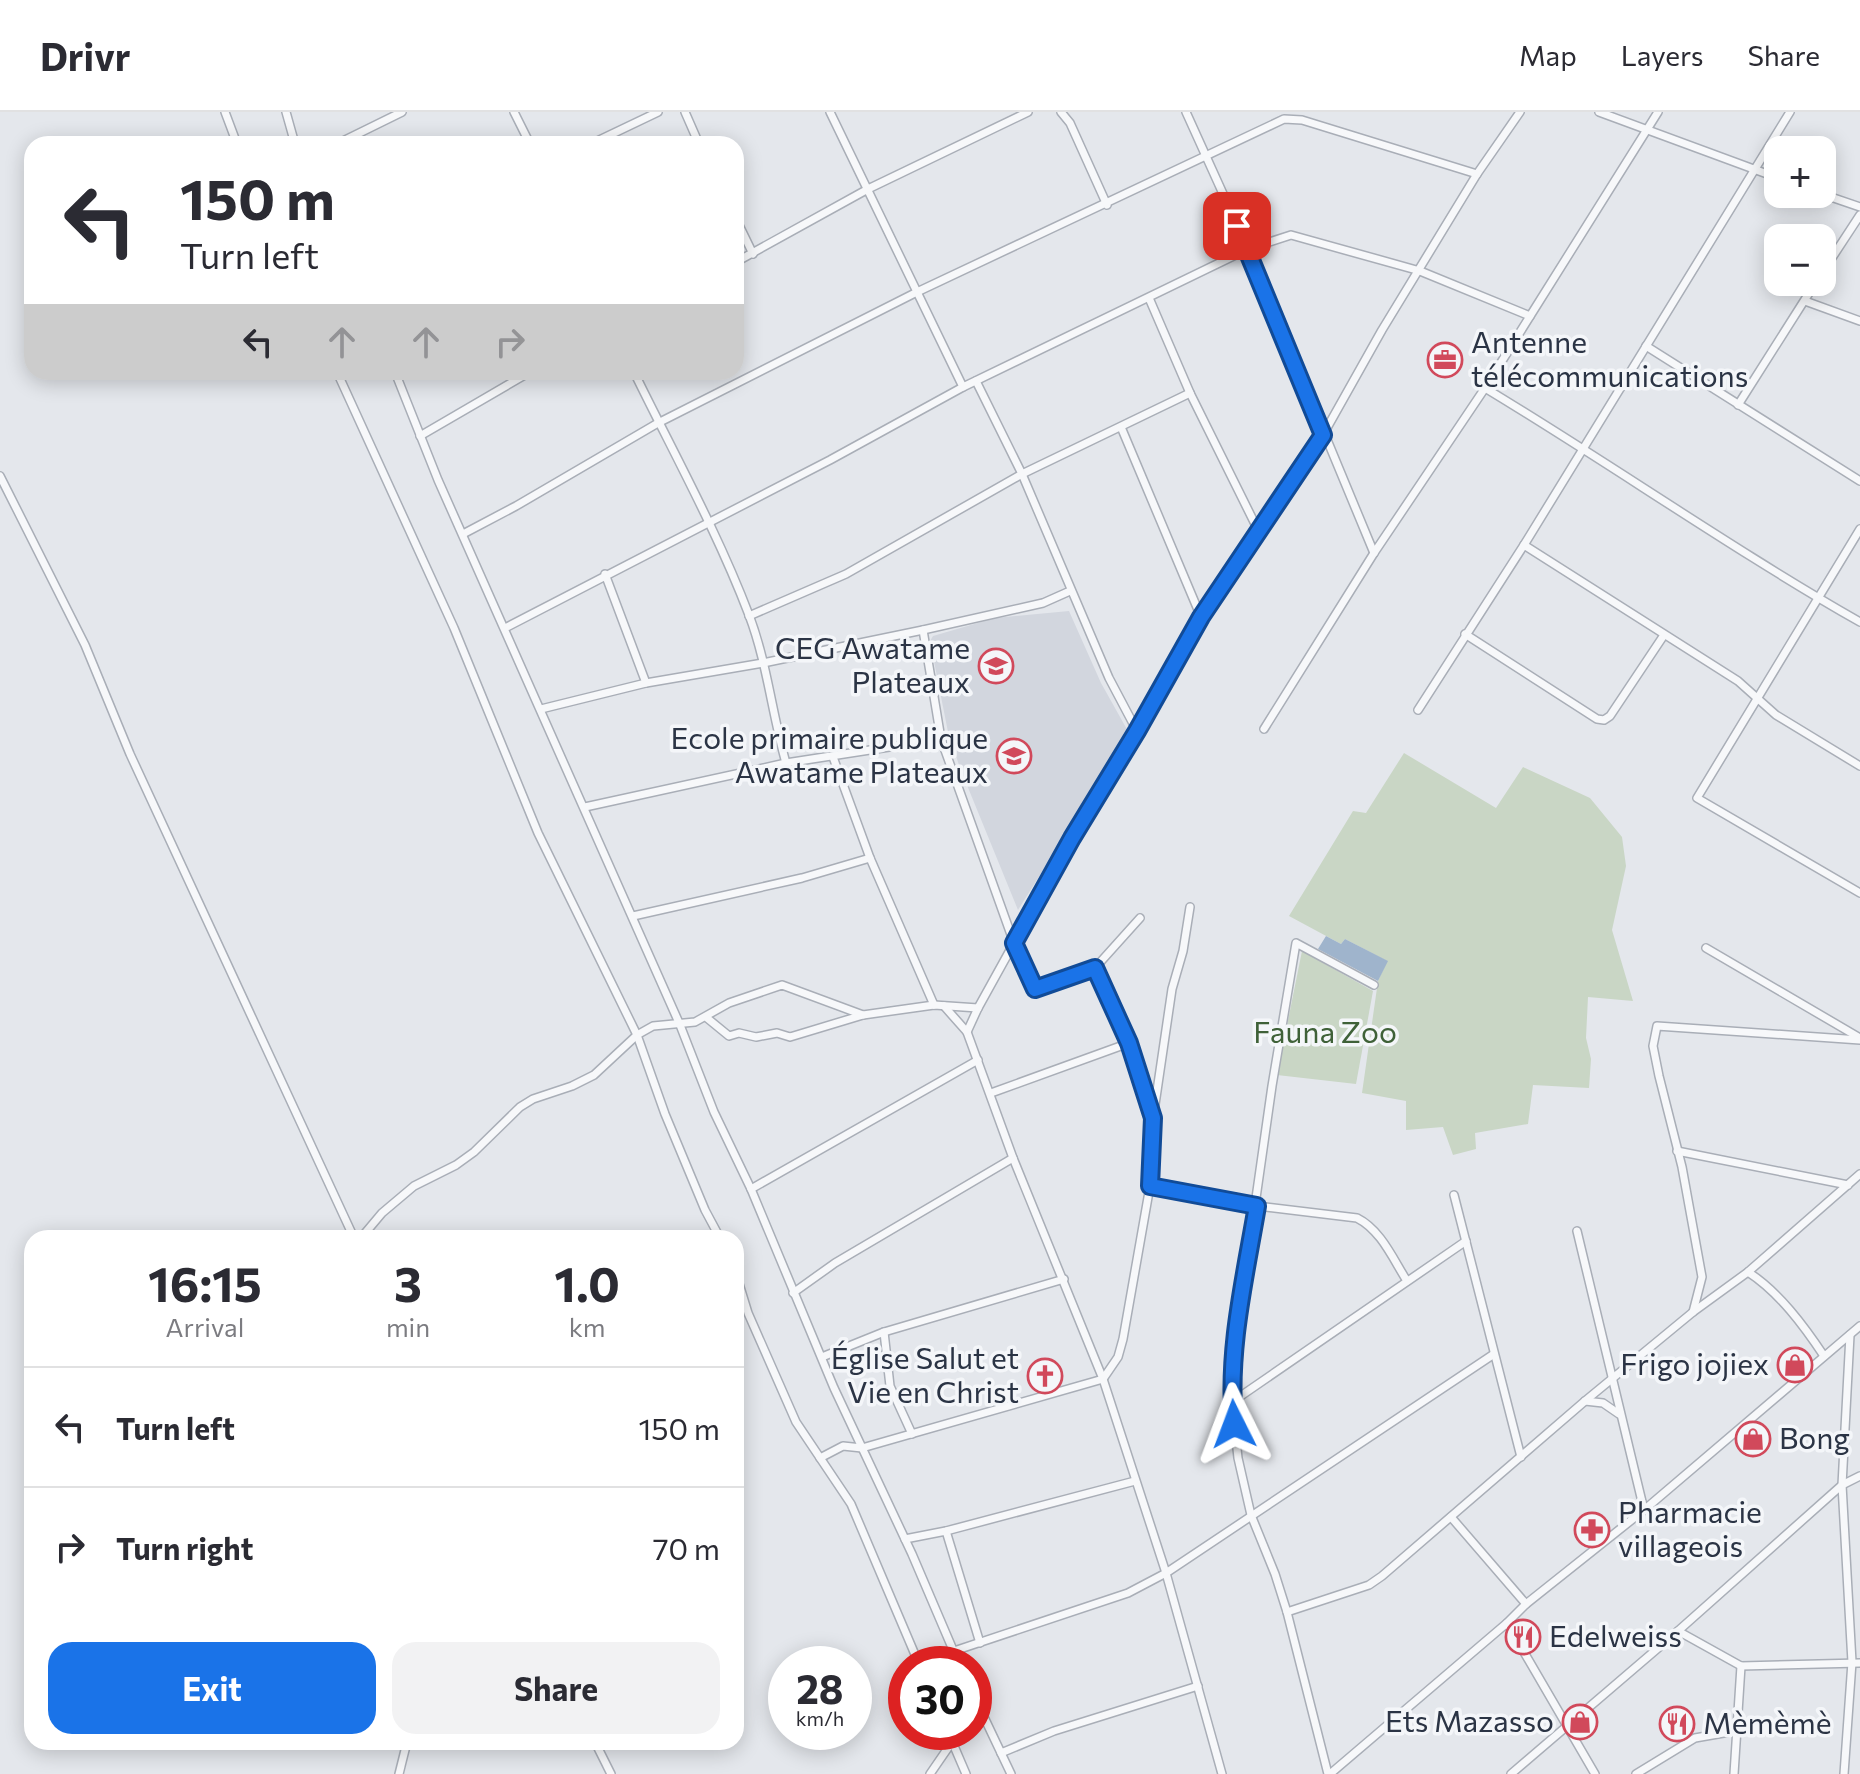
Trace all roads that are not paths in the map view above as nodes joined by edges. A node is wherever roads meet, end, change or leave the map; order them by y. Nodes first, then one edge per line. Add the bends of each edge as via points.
1 (225, 112) edge
2 (286, 112) edge
3 (402, 112) edge
4 (514, 112) edge
5 (658, 112) edge
6 (685, 112) edge
7 (830, 112) edge
8 (1028, 112) edge
9 (1061, 112) edge
10 (1186, 112) edge
11 (1520, 112) edge
12 (1599, 112) edge
13 (1658, 112) edge
14 (1790, 112) edge
15 (1649, 128) junction
16 (234, 136) edge
17 (293, 136) edge
18 (353, 136) edge
19 (526, 136) edge
20 (608, 136) edge
21 (696, 136) edge
22 (1206, 157) junction
23 (1755, 169) junction
24 (1764, 173) edge
25 (1477, 174) junction
26 (868, 189) junction
27 (1836, 199) edge
28 (1107, 205) junction
29 (1860, 207) edge
30 (1860, 215) edge
31 (744, 235) edge
32 (1248, 249) junction
33 (1836, 252) edge
34 (753, 254) junction
35 (744, 258) edge
36 (1420, 271) junction
37 (917, 292) junction
38 (1808, 296) edge
39 (1149, 298) junction
40 (1805, 301) junction
41 (1530, 316) junction
42 (1860, 321) edge
43 (1646, 346) junction
44 (341, 380) edge
45 (398, 380) edge
46 (516, 380) edge
47 (638, 380) edge
48 (743, 380) edge
49 (744, 380) edge
50 (976, 381) junction
51 (963, 387) junction
52 (1485, 388) junction
53 (1190, 393) junction
54 (1738, 405) junction
55 (658, 423) junction
56 (1121, 427) junction
57 (1323, 435) junction
58 (420, 436) junction
59 (1584, 447) junction
60 (1022, 474) junction
61 (0, 476) edge
62 (1860, 481) edge
63 (709, 523) junction
64 (1860, 529) edge
65 (1259, 532) junction
66 (463, 534) junction
67 (1524, 545) junction
68 (1374, 553) junction
69 (605, 574) junction
70 (1070, 591) junction
71 (1817, 597) junction
72 (749, 616) junction
73 (1201, 617) junction
74 (1860, 622) edge
75 (505, 628) junction
76 (923, 630) junction
77 (1465, 634) junction
78 (1664, 635) junction
79 (763, 663) junction
80 (646, 683) junction
81 (1756, 698) junction
82 (541, 709) junction
83 (1418, 710) dead end
84 (1264, 729) dead end
85 (1137, 731) junction
86 (941, 739) junction
87 (833, 757) junction
88 (786, 763) junction
89 (1860, 766) edge
90 (585, 807) junction
91 (870, 858) junction
92 (1860, 893) edge
93 (1190, 907) dead end
94 (633, 916) junction
95 (1140, 918) dead end
96 (1014, 943) junction
97 (1706, 948) dead end
98 (1095, 968) junction
99 (1374, 985) dead end
100 (934, 1005) junction
101 (944, 1006) junction
102 (978, 1008) junction
103 (863, 1015) junction
104 (707, 1018) junction
105 (680, 1025) junction
106 (967, 1032) junction
107 (637, 1035) junction
108 (1860, 1039) edge
109 (1129, 1043) junction
110 (978, 1060) junction
111 (991, 1093) junction
112 (1153, 1118) junction
113 (1677, 1151) junction
114 (1013, 1158) junction
115 (1860, 1174) edge
116 (1848, 1185) junction
117 (1150, 1186) junction
118 (751, 1189) junction
119 (1454, 1195) dead end
120 (1257, 1206) junction
121 (350, 1230) edge
122 (368, 1230) edge
123 (716, 1230) edge
124 (1577, 1231) dead end
125 (1466, 1241) junction
126 (1748, 1272) junction
127 (1064, 1279) junction
128 (1407, 1281) junction
129 (793, 1293) junction
130 (744, 1300) edge
131 (1693, 1312) junction
132 (1860, 1326) edge
133 (884, 1332) junction
134 (1850, 1335) junction
135 (1494, 1354) junction
136 (1824, 1356) junction
137 (822, 1357) junction
138 (1103, 1379) junction
139 (1611, 1380) junction
140 (1585, 1401) junction
141 (1232, 1402) junction
142 (1620, 1414) junction
143 (912, 1434) junction
144 (862, 1448) junction
145 (1521, 1457) junction
146 (820, 1458) junction
147 (1860, 1476) edge
148 (1135, 1481) junction
149 (1842, 1485) junction
150 (1644, 1510) junction
151 (1251, 1515) junction
152 (1451, 1517) junction
153 (946, 1531) junction
154 (905, 1539) junction
155 (1166, 1573) junction
156 (1526, 1604) junction
157 (1287, 1612) junction
158 (1507, 1623) junction
159 (1678, 1631) junction
160 (980, 1643) junction
161 (911, 1646) edge
162 (952, 1646) edge
163 (970, 1646) edge
164 (1856, 1662) edge
165 (1741, 1666) junction
166 (1198, 1686) junction
167 (1567, 1726) junction
168 (1735, 1731) junction
169 (992, 1734) edge
170 (405, 1750) edge
171 (599, 1750) edge
172 (946, 1750) edge
173 (956, 1750) edge
174 (1001, 1753) junction
175 (399, 1774) edge
176 (611, 1774) edge
177 (930, 1774) edge
178 (966, 1774) edge
179 (1011, 1774) edge
180 (1222, 1774) edge
181 (1329, 1774) edge
182 (1511, 1774) edge
183 (1595, 1774) edge
184 (1636, 1774) edge
185 (1734, 1774) edge
186 (1844, 1774) edge

1 - 16 street
2 - 17 street
3 - 18 street
4 - 19 street
5 - 20 street
6 - 21 street
7 - 26 street
8 - 26 street
9 - 28 street
10 - 22 street
11 - 25 street
12 - 15 street
13 - 15 street
14 - 23 street
15 - 23 street
15 - 41 street
22 - 25 street via 1284,119 1302,120
22 - 28 street
22 - 32 street
23 - 24 street
23 - 43 street
25 - 36 street
26 - 34 street
26 - 37 street
27 - 29 street
28 - 37 street
30 - 33 street
31 - 34 street
32 - 36 street via 1291,235
32 - 39 street
32 - 57 street
34 - 35 street
36 - 41 street
36 - 57 street
37 - 49 street
37 - 51 street
38 - 40 street
39 - 50 street
39 - 53 street
40 - 42 street
40 - 54 street
41 - 52 street
43 - 54 street
43 - 59 street
44 - 107 street via 454,628 544,847
45 - 58 street
46 - 58 street
47 - 55 street
48 - 55 street
50 - 51 street
50 - 60 street
51 - 63 street
52 - 59 street
52 - 68 street
53 - 56 street
53 - 65 street
54 - 62 street
55 - 63 street
55 - 66 street
56 - 60 street
56 - 73 street
57 - 65 street
57 - 68 street
58 - 66 street
59 - 67 street
59 - 71 street
60 - 70 street
60 - 72 street via 846,574
61 - 121 street via 85,645 130,754
63 - 69 street
63 - 72 street
64 - 71 street
65 - 73 street
66 - 75 street
67 - 77 street
67 - 78 street
68 - 84 street
69 - 75 street
69 - 80 street
70 - 76 street via 1043,603
70 - 85 street
71 - 74 street
71 - 81 street
72 - 79 street
73 - 85 street
75 - 82 street
76 - 79 street
76 - 86 street
77 - 78 street via 1604,720
77 - 83 street
78 - 81 street
79 - 80 street
79 - 88 street
80 - 82 street
81 - 89 street
81 - 92 street via 1697,798
82 - 90 street
85 - 96 street
86 - 87 street
86 - 96 street
87 - 88 street
87 - 91 street
88 - 90 street
90 - 94 street
91 - 94 street
91 - 100 street
93 - 112 street
94 - 105 street
95 - 98 street
96 - 98 street via 1035,989
96 - 102 street
97 - 108 street
98 - 109 street
99 - 120 street via 1296,943
100 - 101 street
100 - 103 street
101 - 102 street
101 - 106 street
102 - 106 street
103 - 104 street via 790,1037 729,1036
103 - 104 street via 782,985 729,1003
104 - 105 street
105 - 107 street via 653,1026
105 - 118 street
106 - 110 street
107 - 122 street via 594,1075 520,1107 474,1152 414,1186
107 - 123 street
108 - 113 street via 1657,1026 1653,1046
109 - 111 street
109 - 112 street
110 - 111 street
110 - 118 street
111 - 114 street
112 - 117 street
113 - 116 street
113 - 131 street via 1702,1277
114 - 127 street
114 - 129 street
115 - 116 street
116 - 126 street
117 - 120 street
117 - 138 street via 1123,1339
118 - 129 street
119 - 125 street
120 - 128 street via 1368,1223
120 - 141 street via 1234,1352
124 - 139 street
125 - 128 street
125 - 135 street
126 - 131 street
126 - 136 street via 1763,1282
127 - 133 street
127 - 138 street
128 - 141 street
129 - 137 street
130 - 146 street via 796,1422
131 - 139 street
132 - 134 street
133 - 137 street
133 - 143 street via 890,1386
134 - 136 street
134 - 149 street
135 - 145 street
135 - 151 street
136 - 150 street
137 - 144 street
138 - 143 street
138 - 148 street
139 - 140 street
139 - 142 street
140 - 142 street via 1603,1403
140 - 145 street
141 - 151 street
142 - 150 street
143 - 144 street
144 - 146 street via 843,1446
144 - 154 street
145 - 152 street
146 - 161 street via 851,1504
147 - 149 street
148 - 153 street
148 - 155 street
149 - 159 street
149 - 164 street
150 - 156 street
151 - 155 street
151 - 157 street
152 - 156 street
152 - 157 street via 1369,1585
153 - 154 street
153 - 160 street
154 - 162 street
155 - 160 street via 1128,1593
155 - 166 street
156 - 158 street
157 - 181 street
158 - 167 street
158 - 181 street
159 - 165 street
159 - 167 street
160 - 163 street
164 - 165 street
164 - 186 street
165 - 168 street
166 - 174 street
166 - 180 street
167 - 182 street
167 - 183 street
168 - 184 street via 1695,1738
168 - 185 street
169 - 174 street
170 - 175 street
171 - 176 street
172 - 177 street
173 - 178 street
174 - 179 street

